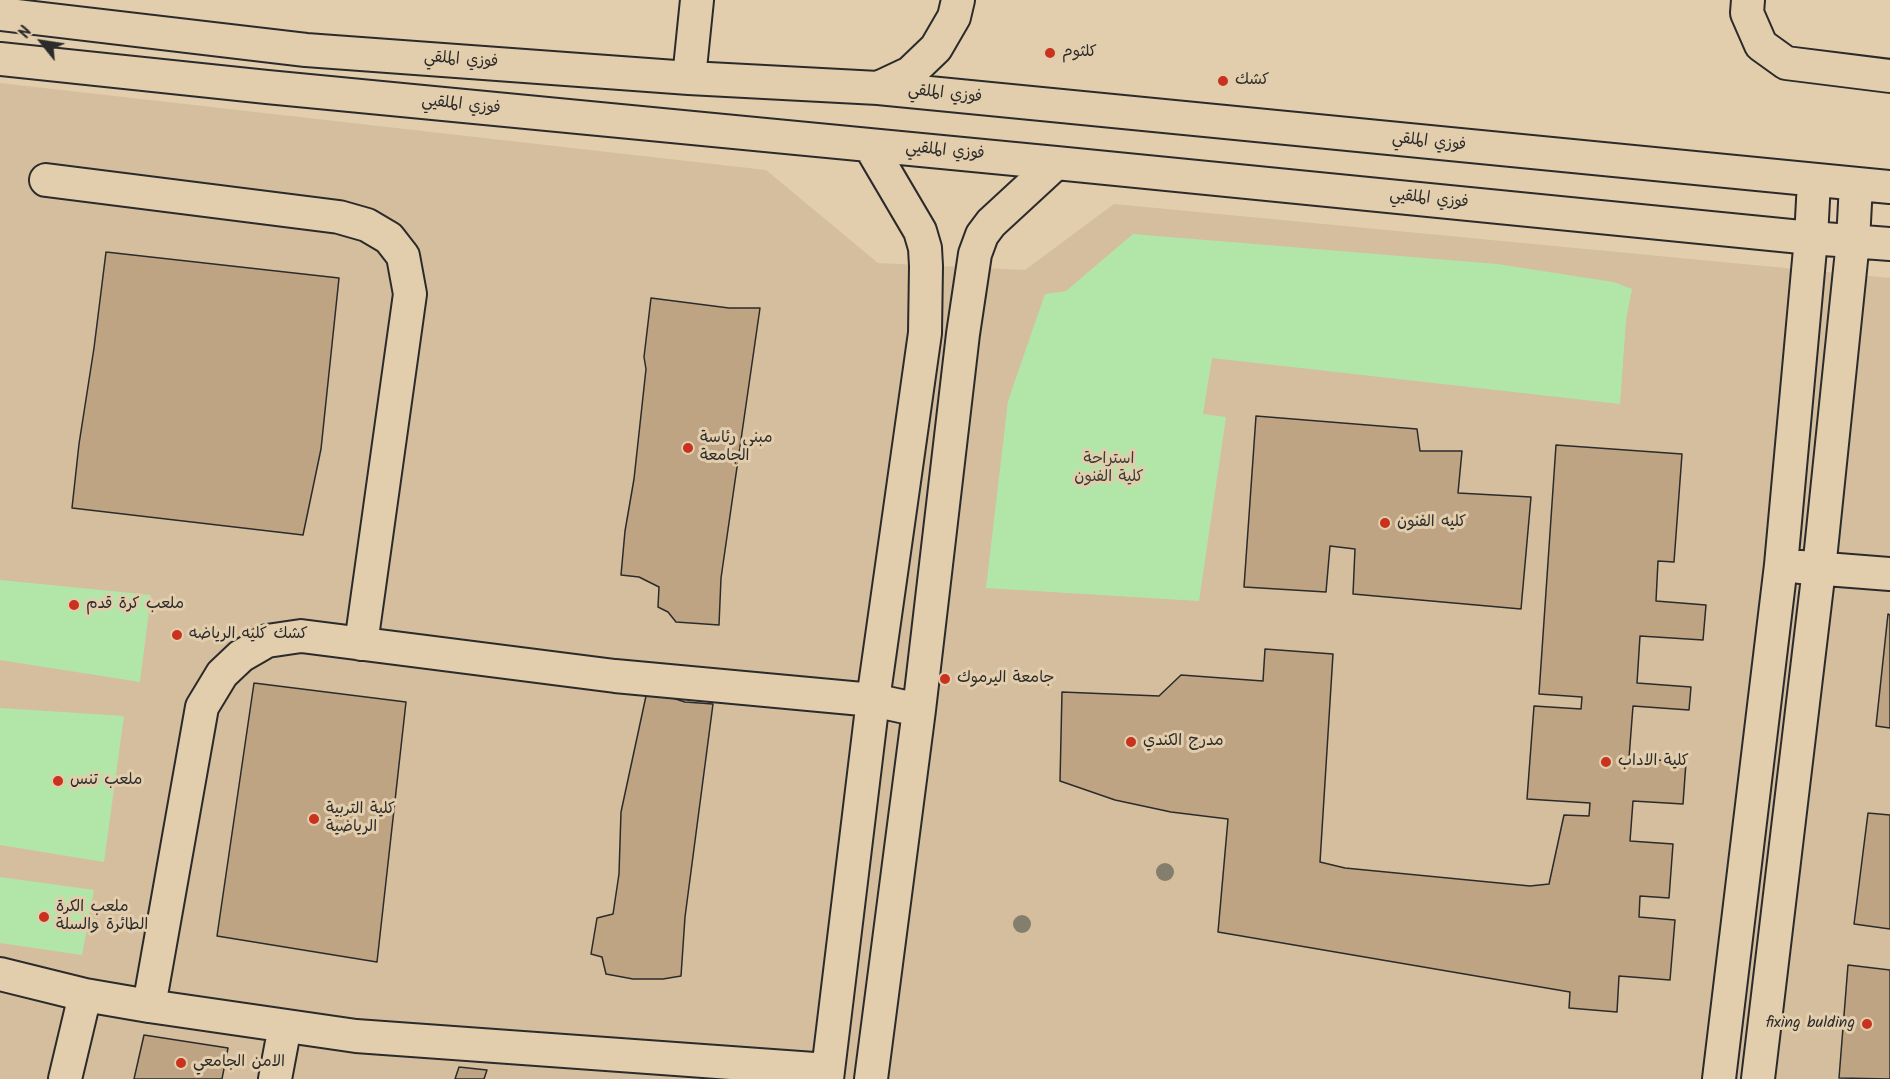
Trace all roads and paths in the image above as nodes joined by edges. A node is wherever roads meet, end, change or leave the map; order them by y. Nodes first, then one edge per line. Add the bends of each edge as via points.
1 (697, 0) edge
2 (958, 0) edge
3 (1748, 0) edge
4 (0, 14) edge
5 (172, 34) junction
6 (0, 59) edge
7 (1890, 76) edge
8 (171, 77) junction
9 (689, 78) junction
10 (878, 88) junction
11 (870, 146) junction
12 (1056, 163) junction
13 (46, 180) dead end
14 (1814, 181) junction
15 (1856, 184) junction
16 (1890, 188) edge
17 (1811, 238) junction
18 (1853, 241) junction
19 (1890, 244) edge
20 (925, 333) junction
21 (963, 334) junction
22 (1781, 565) junction
23 (1819, 569) junction
24 (1890, 574) edge
25 (361, 644) junction
26 (873, 700) junction
27 (919, 710) junction
28 (0, 974) edge
29 (85, 994) junction
30 (149, 1006) junction
31 (285, 1026) junction
32 (833, 1033) junction
33 (877, 1037) junction
34 (828, 1075) edge
35 (64, 1079) edge
36 (275, 1079) edge
37 (872, 1079) edge
38 (1719, 1079) edge
39 (1758, 1079) edge

1 - 9 street
2 - 10 street via 954,17 936,48 910,73
3 - 7 street via 1747,13 1761,45 1786,63
4 - 5 street, فوزي الملقي
5 - 8 street
5 - 9 street, فوزي الملقي via 306,50
6 - 8 street, فوزي الملقيي
8 - 11 street, فوزي الملقيي
9 - 10 street, فوزي الملقي
10 - 14 street, فوزي الملقي
11 - 12 street, فوزي الملقيي
11 - 20 street via 920,231 926,266
12 - 17 street, فوزي الملقيي
12 - 21 street via 982,235 975,254
13 - 25 street via 339,218 367,225 389,238 403,256 410,294
14 - 15 street, فوزي الملقي
14 - 17 street
15 - 16 street, فوزي الملقي
15 - 18 street
17 - 18 street, فوزي الملقيي
17 - 22 street
18 - 19 street, فوزي الملقيي
18 - 23 street
20 - 21 street
20 - 26 street
21 - 27 street
22 - 23 street
22 - 38 street
23 - 24 street
23 - 39 street
25 - 26 street via 615,676
25 - 30 street via 302,636 267,641 241,656 222,674 202,707
26 - 27 street
26 - 32 street
27 - 33 street
28 - 29 street
29 - 30 street
29 - 35 street
30 - 31 street
31 - 34 street via 356,1036
31 - 36 street
32 - 33 street via 854,1045
32 - 34 street
33 - 37 street

